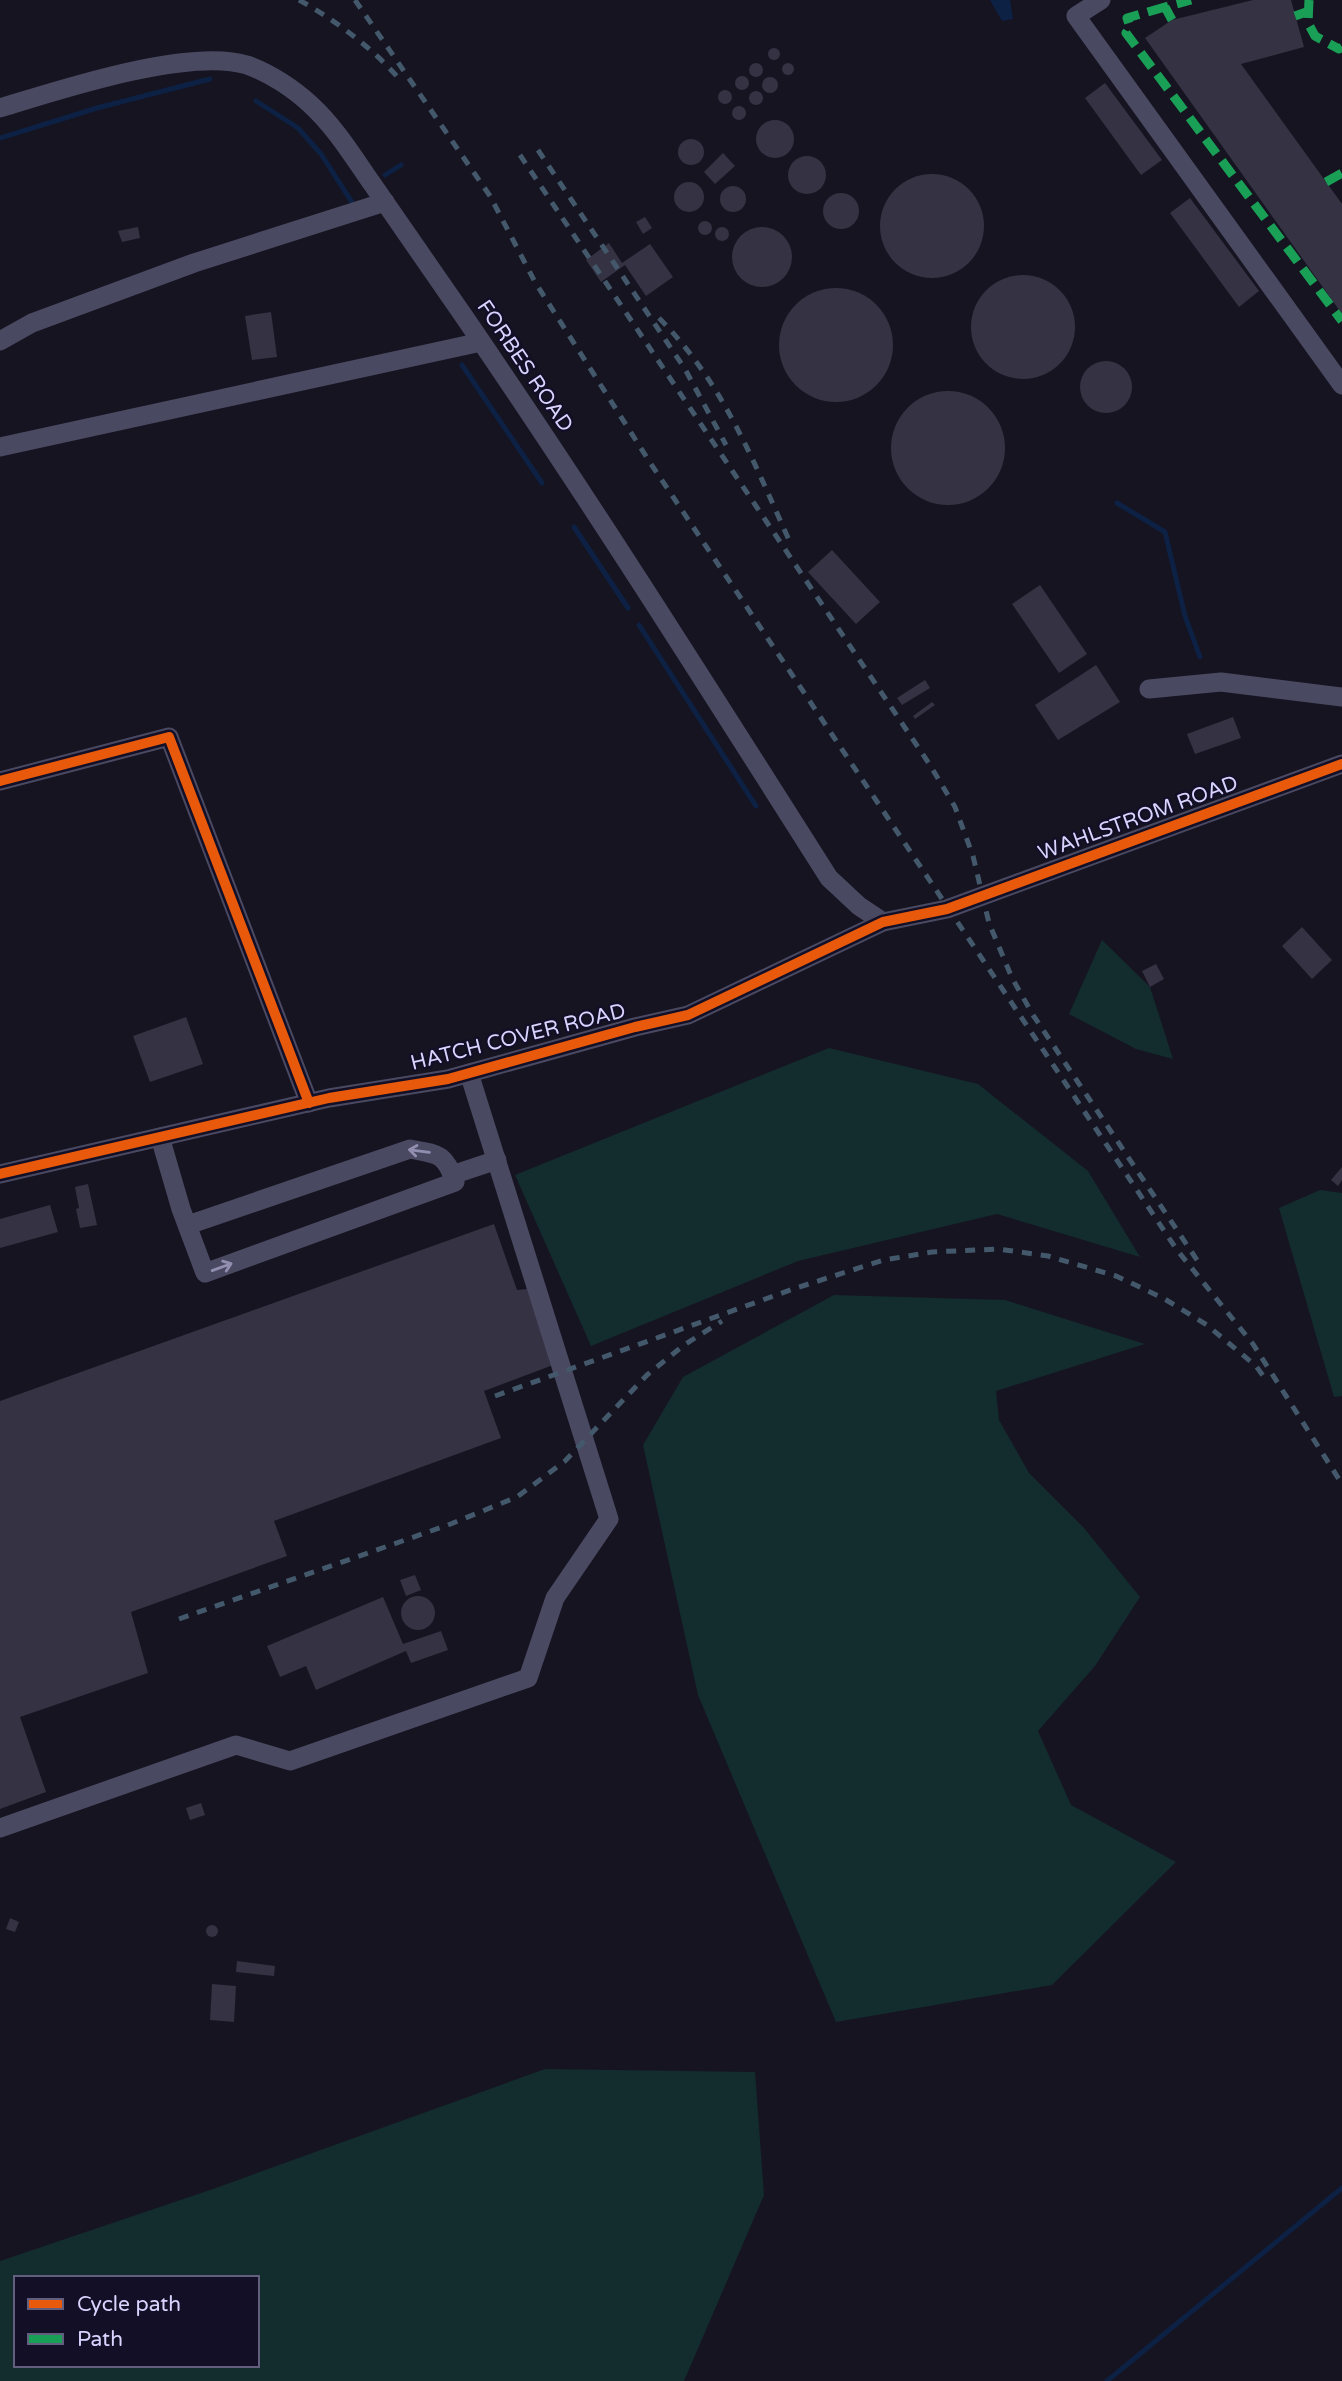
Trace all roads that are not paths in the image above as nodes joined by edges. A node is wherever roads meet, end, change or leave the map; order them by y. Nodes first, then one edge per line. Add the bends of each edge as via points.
1 (1101, 0) edge
2 (0, 108) edge
3 (385, 202) junction
4 (0, 341) edge
5 (481, 342) junction
6 (1342, 385) edge
7 (0, 447) edge
8 (1149, 689) dead end
9 (1342, 697) edge
10 (1342, 764) edge
11 (0, 781) edge
12 (947, 909) joint
13 (883, 922) junction
14 (470, 1073) junction
15 (309, 1102) junction
16 (160, 1137) junction
17 (497, 1160) junction
18 (0, 1174) edge
19 (452, 1175) junction
20 (188, 1225) junction
21 (0, 1828) edge

1 - 6 street via 1076,16
2 - 3 street, FORBES ROAD via 79,84 185,62 246,65 279,80 310,104
3 - 4 street via 194,263 33,323
3 - 5 street, FORBES ROAD
5 - 7 street
5 - 13 street, FORBES ROAD via 592,504 829,878
8 - 9 street via 1221,682
10 - 12 street, WAHLSTROM ROAD
11 - 15 street via 169,737
12 - 13 street, HATCH COVER ROAD
13 - 14 street, HATCH COVER ROAD via 688,1015
14 - 15 street, HATCH COVER ROAD
14 - 17 street
15 - 16 street, HATCH COVER ROAD
16 - 18 street, HATCH COVER ROAD
16 - 20 street
17 - 19 street
17 - 21 street via 608,1519 555,1598 528,1678 290,1761 236,1745
19 -> 20 street via 439,1154 410,1149
20 -> 19 street via 205,1273 455,1182

